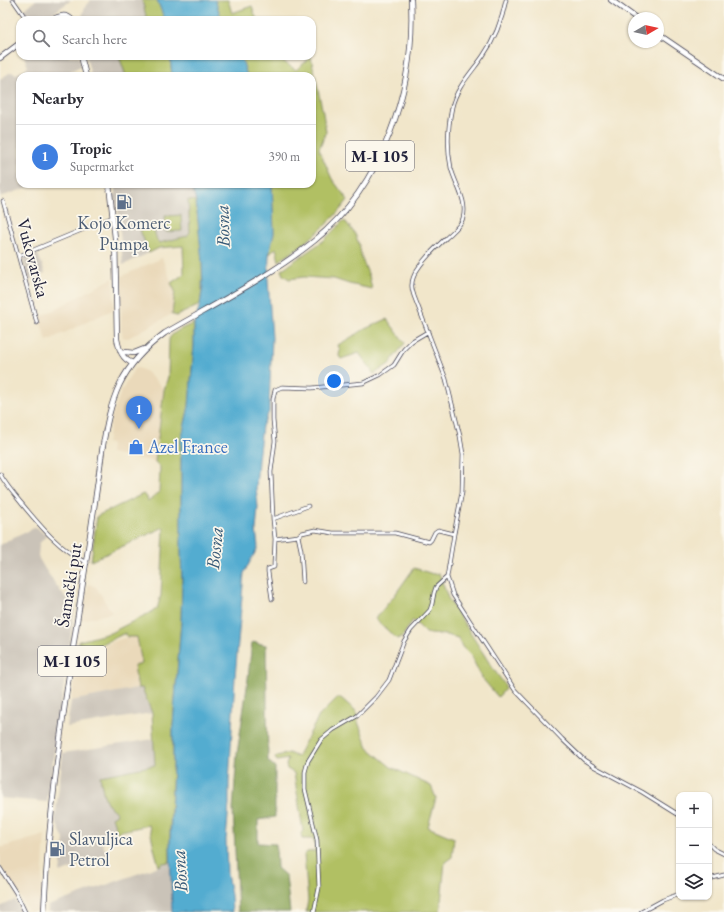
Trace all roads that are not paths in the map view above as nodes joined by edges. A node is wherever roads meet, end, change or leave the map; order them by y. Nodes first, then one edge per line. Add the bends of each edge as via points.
1 (13, 0) edge
2 (411, 0) edge
3 (506, 0) edge
4 (611, 0) edge
5 (628, 12) edge
6 (24, 16) edge
7 (664, 38) edge
8 (16, 46) edge
9 (0, 58) edge
10 (82, 60) edge
11 (85, 72) edge
12 (724, 79) edge
13 (109, 188) edge
14 (3, 201) dead end
15 (113, 217) junction
16 (19, 256) junction
17 (37, 323) dead end
18 (429, 331) junction
19 (118, 345) junction
20 (148, 347) junction
21 (125, 352) junction
22 (133, 363) junction
23 (0, 474) edge
24 (308, 506) dead end
25 (273, 519) junction
26 (454, 534) junction
27 (298, 536) junction
28 (275, 539) junction
29 (87, 563) junction
30 (447, 577) junction
31 (303, 582) dead end
32 (272, 599) dead end
33 (676, 814) edge
34 (712, 847) edge
35 (724, 854) edge
36 (0, 868) edge
37 (724, 875) edge
38 (712, 878) edge
39 (676, 895) edge
40 (26, 912) edge
41 (44, 912) edge
42 (314, 912) edge
43 (641, 912) edge

1 - 6 street
2 - 20 main road, M-I 105 via 410,46 405,82 394,123 359,192 331,226 296,255 165,333
3 - 18 street via 502,18 490,47 459,90 452,106 449,157 464,211 457,228 433,251 413,277 412,289
4 - 5 main road
7 - 12 main road
8 - 9 main road
10 - 11 main road
13 - 15 main road
14 - 16 street, Vukovarska
15 - 16 street
15 - 19 main road
16 - 17 street, Vukovarska
18 - 25 street via 404,349 394,365 363,383 312,388 282,387 275,390 275,441 271,472
18 - 26 street via 446,379 463,454 462,492
19 - 21 main road
19 - 22 main road via 124,358
20 - 21 main road via 134,353
20 - 22 main road, M-I 105
21 - 22 main road
22 - 29 main road, Šamački put / M-I 105 via 116,390 108,417
23 - 29 street via 52,538
24 - 25 street
25 - 28 street
26 - 27 street via 438,530 429,542 389,533 333,533 315,530
26 - 30 street
27 - 28 street
27 - 31 street via 302,550
28 - 32 street via 274,567 268,569
29 - 41 main road, Šamački put / M-I 105 via 57,766
30 - 33 street via 453,595 526,703 584,760
30 - 42 street via 436,587 430,610 404,641 389,680 357,716 321,740 308,760 305,789 317,840 318,856 319,888
34 - 35 street
36 - 40 street
37 - 38 street
39 - 43 street

